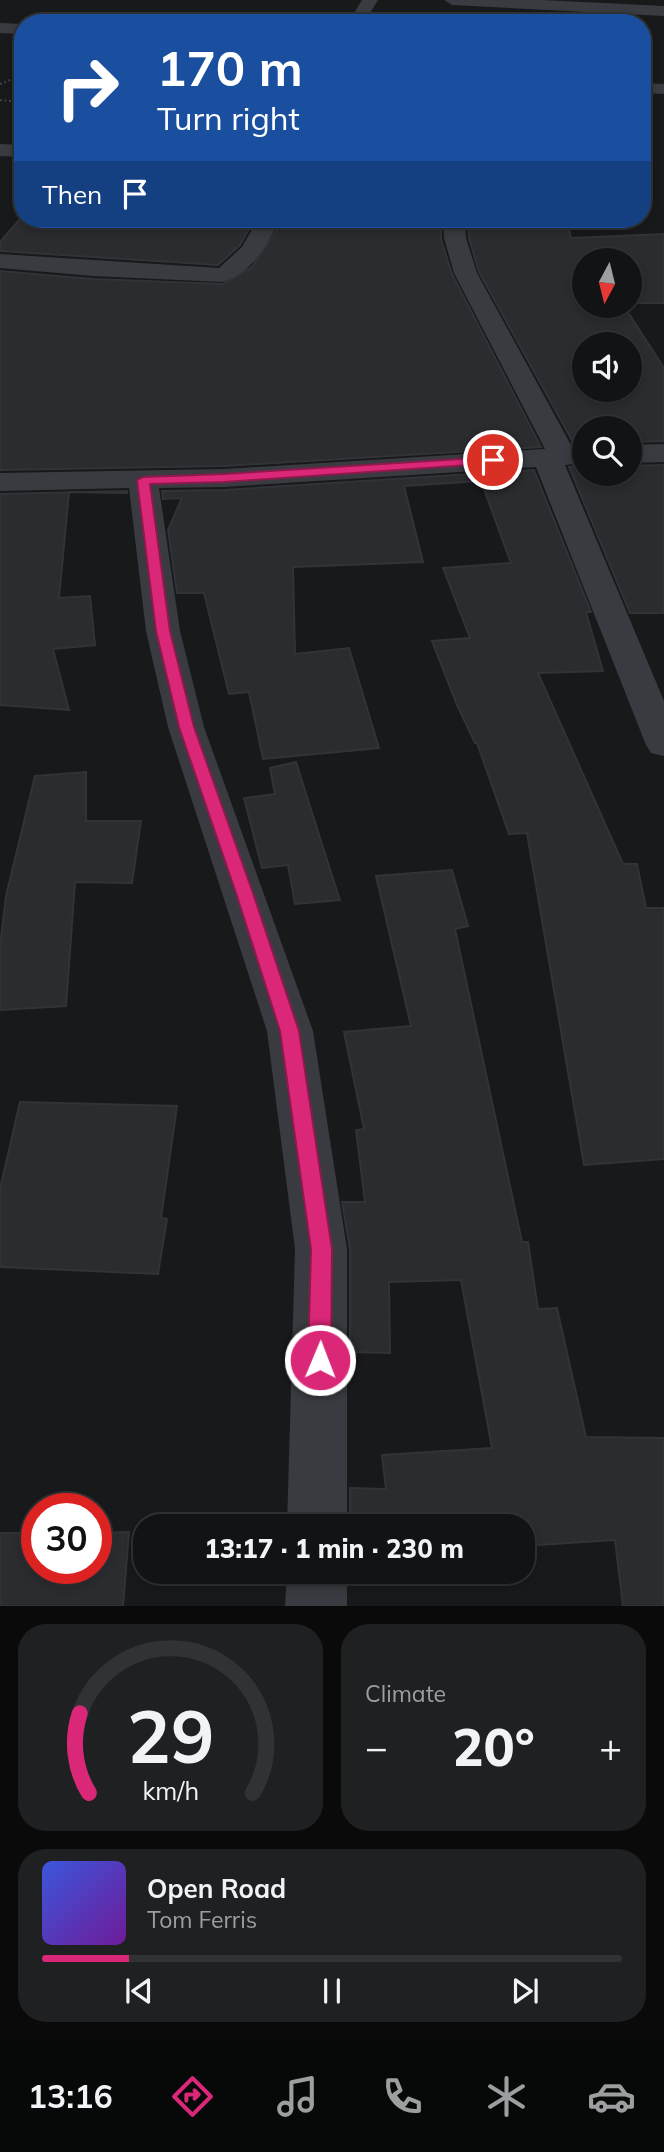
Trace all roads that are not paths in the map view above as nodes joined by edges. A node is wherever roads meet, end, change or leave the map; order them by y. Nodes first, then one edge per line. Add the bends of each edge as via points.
1 (452, 0) edge
2 (611, 4) edge
3 (664, 11) edge
4 (547, 14) edge
5 (559, 14) edge
6 (264, 228) edge
7 (455, 228) edge
8 (0, 261) edge
9 (664, 453) edge
10 (642, 454) edge
11 (564, 456) edge
12 (143, 480) junction
13 (0, 482) edge
14 (664, 745) edge
15 (317, 1514) edge
16 (317, 1584) edge
17 (316, 1606) edge

1 - 4 street
2 - 3 street
2 - 5 street
6 - 8 street via 230,272 222,275
7 - 11 street via 456,251 475,296
9 - 10 street
11 - 12 street
11 - 14 street
12 - 13 street
12 - 15 street via 163,631 186,727 290,1031 321,1249
16 - 17 street

